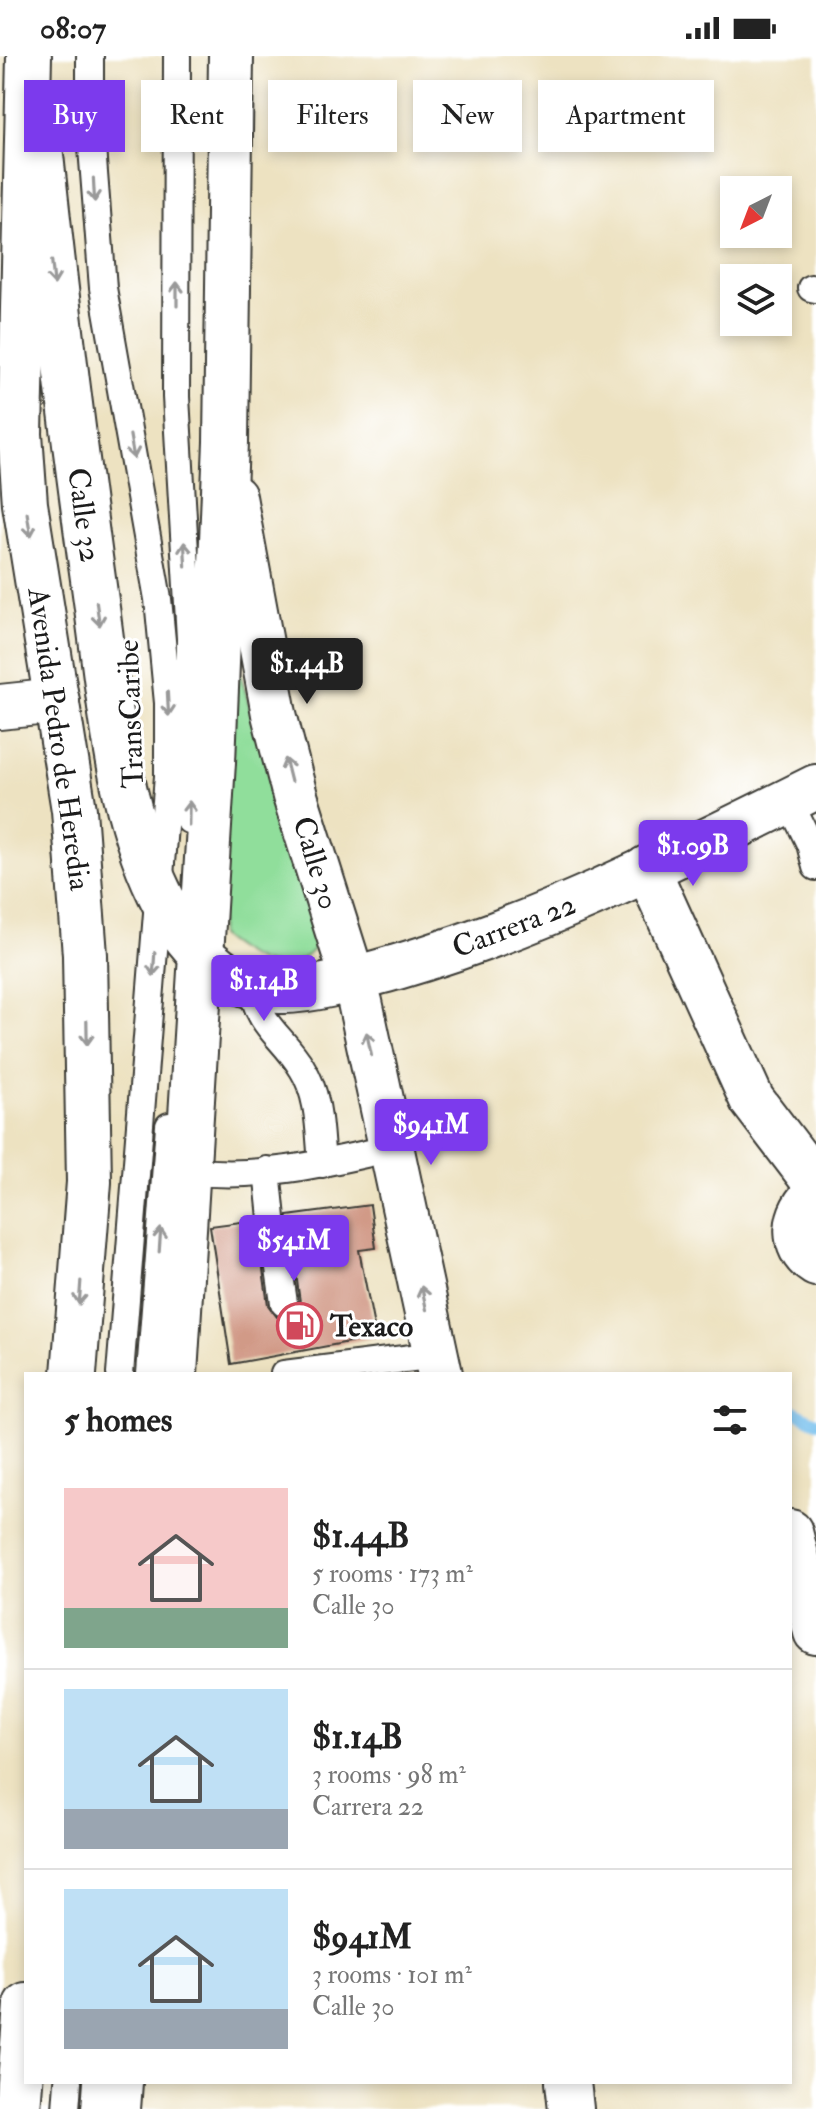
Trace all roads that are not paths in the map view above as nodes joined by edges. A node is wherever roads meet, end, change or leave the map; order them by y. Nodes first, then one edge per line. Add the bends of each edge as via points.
1 (30, 56) edge
2 (90, 56) edge
3 (177, 56) edge
4 (231, 56) edge
5 (226, 442) junction
6 (57, 701) junction
7 (0, 707) edge
8 (802, 794) edge
9 (816, 867) edge
10 (647, 868) junction
11 (160, 894) junction
12 (192, 944) junction
13 (352, 979) junction
14 (252, 985) junction
15 (392, 1148) junction
16 (322, 1164) junction
17 (267, 1170) junction
18 (190, 1171) junction
19 (816, 1184) edge
20 (816, 1194) edge
21 (272, 1218) dead end
22 (278, 1261) dead end
23 (816, 1264) edge
24 (284, 1303) dead end
25 (438, 1364) edge
26 (289, 1366) edge
27 (74, 1372) edge
28 (120, 1372) edge
29 (150, 1372) edge
30 (175, 1372) edge
31 (792, 1540) edge
32 (816, 1632) edge
33 (24, 2031) edge
34 (68, 2084) edge
35 (97, 2084) edge
36 (120, 2084) edge
37 (568, 2084) edge
38 (18, 2109) edge
39 (66, 2109) edge
40 (95, 2109) edge
41 (118, 2109) edge
42 (571, 2109) edge

1 -> 6 main road, Avenida Pedro de Heredia via 20,434 25,504
1 -> 11 main road, Calle 32 via 63,367 112,716 129,807
2 -> 11 lane, TransCaribe via 103,288 158,599 168,703
12 -> 3 lane, TransCaribe via 190,638 176,397
4 - 5 main road
5 - 12 main road
13 -> 5 main road, Calle 30 via 274,714
6 - 7 main road
6 -> 27 main road, Avenida Pedro de Heredia via 79,868 89,1093 89,1182
8 - 9 lane
8 - 10 main road, Carrera 22
10 - 13 main road, Carrera 22 via 516,928
10 - 19 main road via 752,1100
11 - 12 main road, Calle 32
11 -> 28 lane, TransCaribe
12 - 14 main road, Carrera 22 via 233,979
12 - 18 main road
29 -> 12 lane, TransCaribe
13 - 14 main road, Carrera 22 via 286,991
15 -> 13 main road, Calle 30
14 - 16 lane via 255,1008 302,1068 313,1091
15 - 16 lane
25 -> 15 main road, Calle 30
16 - 17 lane
17 - 18 lane
17 - 21 lane
18 - 30 main road
20 - 23 main road via 797,1221 798,1241
22 - 24 lane
25 - 26 lane
31 - 32 main road
33 - 38 main road
34 - 39 lane
35 - 40 lane
36 - 41 main road
37 - 42 main road

